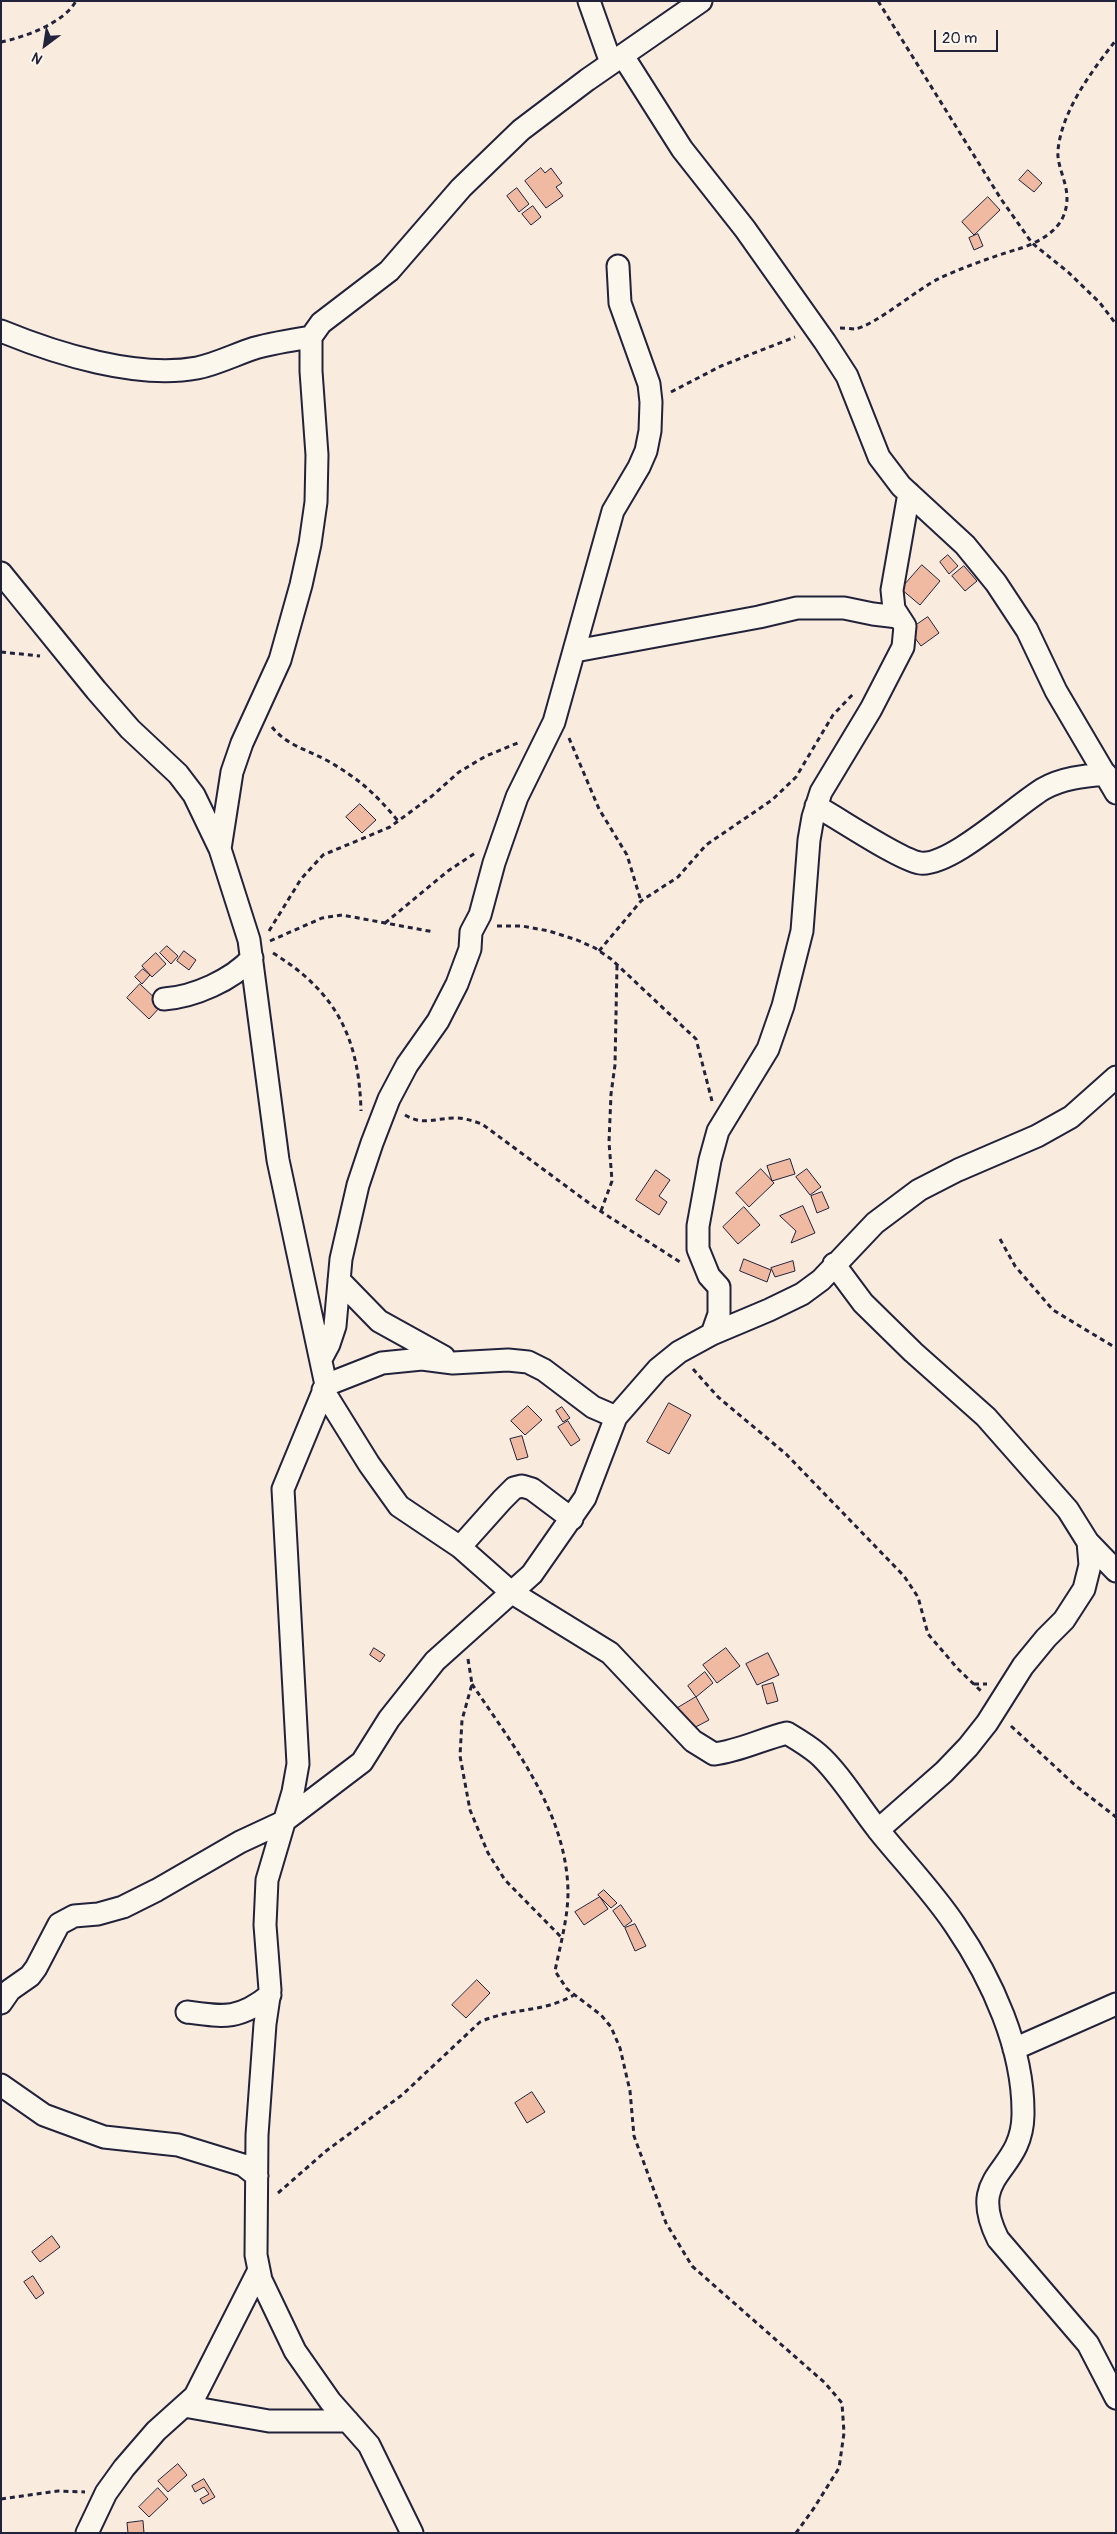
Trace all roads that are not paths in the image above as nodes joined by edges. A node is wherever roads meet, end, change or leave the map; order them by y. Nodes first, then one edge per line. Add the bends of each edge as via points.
1 (589, 1) edge
2 (701, 1) edge
3 (616, 60) junction
4 (618, 266) dead end
5 (1, 332) edge
6 (311, 336) junction
7 (909, 493) junction
8 (1, 574) edge
9 (898, 616) junction
10 (575, 651) junction
11 (1111, 784) edge
12 (816, 806) junction
13 (220, 849) junction
14 (251, 949) junction
15 (164, 999) dead end
16 (1116, 1078) edge
17 (834, 1264) junction
18 (339, 1280) junction
19 (712, 1334) junction
20 (321, 1359) junction
21 (453, 1362) junction
22 (325, 1388) junction
23 (616, 1417) junction
24 (572, 1519) junction
25 (1088, 1542) junction
26 (460, 1547) junction
27 (1116, 1571) edge
28 (511, 1592) junction
29 (283, 1822) junction
30 (878, 1830) junction
31 (270, 1995) junction
32 (1, 2003) edge
33 (1116, 2004) edge
34 (187, 2012) dead end
35 (1014, 2049) junction
36 (1, 2085) edge
37 (257, 2176) junction
38 (259, 2270) junction
39 (1116, 2398) edge
40 (184, 2406) junction
41 (348, 2421) junction
42 (87, 2533) edge
43 (412, 2533) edge

1 - 3 street
2 - 3 street
3 - 6 street via 510,140 432,220 389,271 321,323
3 - 7 street via 745,229 816,330 847,376 879,457
4 - 10 street via 620,303 643,366 651,402 650,431 640,467 613,511
5 - 6 street via 78,358 115,366 180,370
6 - 13 street via 317,455 316,502 310,544 280,660 232,772
7 - 9 street via 892,590
7 - 11 street via 965,545 996,583 1027,630 1056,691
8 - 13 street via 130,729 178,774 194,795
9 - 10 street via 844,608 797,608
9 - 12 street via 905,626 903,647
10 - 18 street via 548,734 517,798 480,915 470,932 470,948 456,984 389,1100 358,1185
11 - 12 street via 1077,776 1044,788 937,862 920,863 898,854
12 - 19 street via 809,840 802,931 783,1006 768,1049 718,1131 710,1160 698,1226 698,1249 710,1276 719,1287 719,1314
13 - 14 street
14 - 15 street via 240,970 177,998
14 - 20 street via 278,1160
16 - 17 street via 1070,1117 1037,1136 919,1190 875,1223
17 - 19 street via 821,1280 802,1294
17 - 25 street via 888,1328 986,1417 1068,1510
18 - 20 street via 330,1344
18 - 21 street via 380,1322
19 - 23 street via 679,1352 658,1370
20 - 22 street
21 - 22 street via 422,1359 382,1364
21 - 23 street via 528,1362 544,1370 593,1407
22 - 26 street via 369,1464 399,1506
22 - 29 street via 283,1489 298,1764
23 - 24 street via 585,1498
24 - 26 street via 532,1489 514,1488
24 - 28 street via 532,1574
25 - 27 street
25 - 30 street via 1090,1565 1084,1589 1064,1620 1023,1666 968,1747
26 - 28 street
28 - 29 street via 435,1661 389,1719 362,1762
28 - 30 street via 610,1653 693,1741 714,1754 787,1733 802,1742 819,1754
29 - 31 street via 267,1880 265,1925
29 - 32 street via 122,1907 74,1916 59,1924 36,1968 10,1990
30 - 35 street via 955,1925 984,1973
31 - 34 street via 248,2012 220,2017
31 - 37 street via 265,2024
33 - 35 street
35 - 39 street via 1022,2089 1022,2134 987,2193 988,2219 998,2239 1088,2344
36 - 37 street via 44,2115 104,2137 178,2145 243,2165
37 - 38 street via 256,2256
38 - 40 street via 195,2396
38 - 41 street via 295,2351
40 - 41 street via 269,2421
40 - 42 street via 156,2431 106,2493
41 - 43 street via 368,2446

